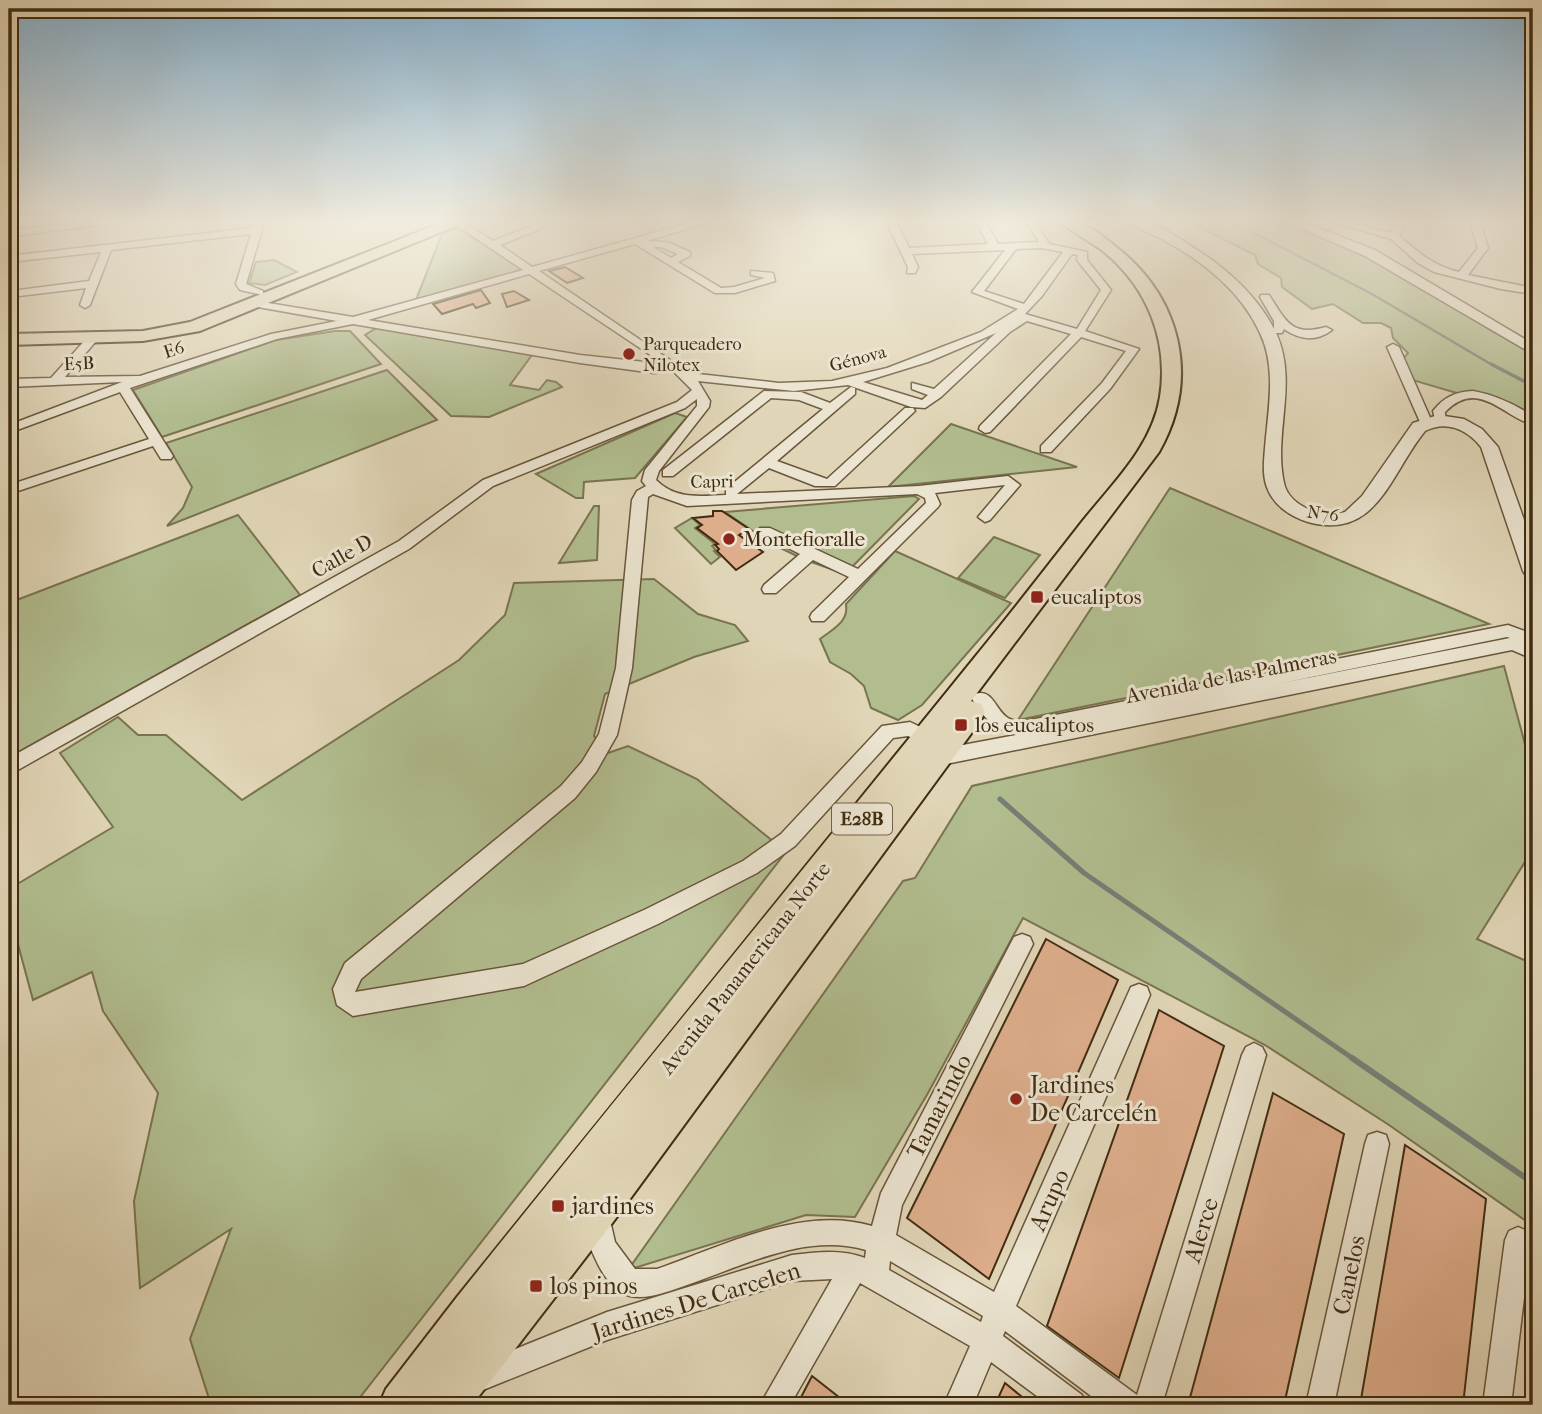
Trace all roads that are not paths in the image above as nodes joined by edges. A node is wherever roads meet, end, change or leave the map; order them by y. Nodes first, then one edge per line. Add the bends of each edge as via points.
1 (85, 285) edge
2 (93, 285) edge
3 (242, 285) edge
4 (290, 285) edge
5 (476, 285) edge
6 (552, 285) edge
7 (709, 285) edge
8 (751, 285) edge
9 (982, 285) edge
10 (1044, 285) edge
11 (1102, 285) edge
12 (1145, 285) edge
13 (1160, 285) edge
14 (1233, 285) edge
15 (1424, 285) edge
16 (1502, 285) edge
17 (719, 291) junction
18 (1533, 291) edge
19 (19, 293) dead end
20 (756, 297) dead end
21 (1265, 297) dead end
22 (257, 298) junction
23 (85, 305) dead end
24 (1026, 308) junction
25 (355, 319) junction
26 (1280, 321) junction
27 (9, 330) edge
28 (1081, 330) junction
29 (1325, 330) dead end
30 (1269, 338) junction
31 (9, 340) edge
32 (90, 340) junction
33 (1393, 347) dead end
34 (1533, 350) edge
35 (681, 372) junction
36 (150, 376) junction
37 (9, 383) edge
38 (54, 383) junction
39 (850, 386) junction
40 (916, 386) dead end
41 (124, 388) junction
42 (698, 392) junction
43 (937, 394) junction
44 (831, 408) junction
45 (909, 411) dead end
46 (1434, 421) junction
47 (1533, 421) edge
48 (9, 429) edge
49 (985, 429) dead end
50 (156, 440) junction
51 (1046, 449) dead end
52 (166, 456) dead end
53 (767, 462) junction
54 (668, 473) dead end
55 (797, 475) junction
56 (653, 488) junction
57 (9, 490) edge
58 (919, 490) junction
59 (731, 492) dead end
60 (746, 498) junction
61 (985, 517) dead end
62 (765, 531) dead end
63 (810, 555) junction
64 (1533, 571) edge
65 (859, 576) junction
66 (770, 589) dead end
67 (818, 617) dead end
68 (1533, 642) edge
69 (1533, 653) edge
70 (981, 699) junction
71 (932, 748) junction
72 (9, 767) edge
73 (1023, 944) dead end
74 (1139, 995) dead end
75 (1254, 1055) dead end
76 (1377, 1144) dead end
77 (598, 1207) junction
78 (1518, 1240) dead end
79 (883, 1242) junction
80 (864, 1271) junction
81 (1000, 1311) junction
82 (987, 1341) junction
83 (450, 1396) edge
84 (402, 1405) edge
85 (774, 1405) edge
86 (958, 1405) edge
87 (1072, 1405) edge
88 (1127, 1405) edge
89 (1148, 1405) edge
90 (1320, 1405) edge
91 (1497, 1405) edge

1 - 19 street
2 - 23 street
3 - 22 street
4 - 22 main road
5 - 25 street, E6
6 - 35 street
7 - 17 street
8 - 17 street
9 - 24 street via 977,292
10 - 24 street, Génova
11 - 28 street via 1106,290
12 - 71 main road, Avenida Panamericana Norte / E28B via 1169,349 1167,411 1146,455
13 - 70 main road, Avenida Panamericana Norte / E28B via 1185,351 1186,396 1175,434
14 - 30 street, N76
15 - 34 street
16 - 18 street
17 - 20 street via 733,299
21 - 26 street
22 - 25 street, Génova
22 - 27 main road via 149,328
22 - 32 main road via 218,319 175,332
24 - 39 street, Génova via 951,351
25 - 35 street, Génova
25 - 36 street, E6 via 275,336
26 - 29 street via 1308,337
26 - 30 street via 1279,330
28 - 43 street via 1023,318
28 - 49 street
28 - 51 street via 1133,352
30 - 46 street, N76 via 1278,383 1274,481 1278,495 1293,508 1319,518 1354,515 1416,431
31 - 32 main road
32 - 38 street
33 - 46 street
35 - 39 street, Génova via 795,387
35 - 42 street
36 - 38 street, E5B
36 - 41 street, E6
37 - 38 street, E5B
39 - 43 street via 919,404
39 - 44 street
40 - 43 street
41 - 48 street, E6
41 - 50 street
42 - 56 street, Capri via 703,407 652,470 649,481
42 - 72 street, Calle D via 681,405 488,483 404,544
44 - 53 street
44 - 54 street via 801,396 768,394
45 - 55 street via 833,481 823,484
46 - 47 street via 1443,405 1475,393
46 - 64 street via 1463,425 1485,440
50 - 52 street
50 - 57 street
53 - 55 street
53 - 59 street
55 - 60 street via 783,484 753,489
56 - 60 street, Capri via 678,500
56 - 71 street via 639,500 624,668 608,735 589,767 568,792 353,971 343,991 346,1000 354,1005 410,996 542,968 750,867 788,840 888,731 910,729
58 - 60 street, Capri
58 - 61 street, Capri via 1008,481 1013,485
58 - 65 street via 931,496 933,504
62 - 63 street
63 - 65 street
63 - 66 street
65 - 67 street
68 - 70 street, Avenida de las Palmeras via 1508,631 1020,729 1001,723
69 - 71 street, Avenida de las Palmeras via 1513,644
70 - 71 main road, Avenida Panamericana Norte / E28B
71 - 77 main road, Avenida Panamericana Norte / E28B
71 - 84 main road, Avenida Panamericana Norte / E28B
73 - 79 street, Tamarindo via 890,1202
74 - 81 street, Arupo
75 - 89 street, Alerce
76 - 90 street, Canelos
77 - 79 street, Jardines De Carcelen via 601,1242 614,1268 630,1283 657,1282 781,1239 821,1231 853,1233
77 - 83 main road, Avenida Panamericana Norte / E28B
78 - 91 street
79 - 80 street, Tamarindo
79 - 81 street, Jardines De Carcelen
80 - 82 street, Jardines De Carcelen
80 - 83 street, Jardines De Carcelen via 820,1265 792,1268 607,1326
80 - 85 street, Tamarindo
81 - 82 street, Arupo
81 - 88 street, Jardines De Carcelen
82 - 86 street, Arupo
82 - 87 street, Jardines De Carcelen

